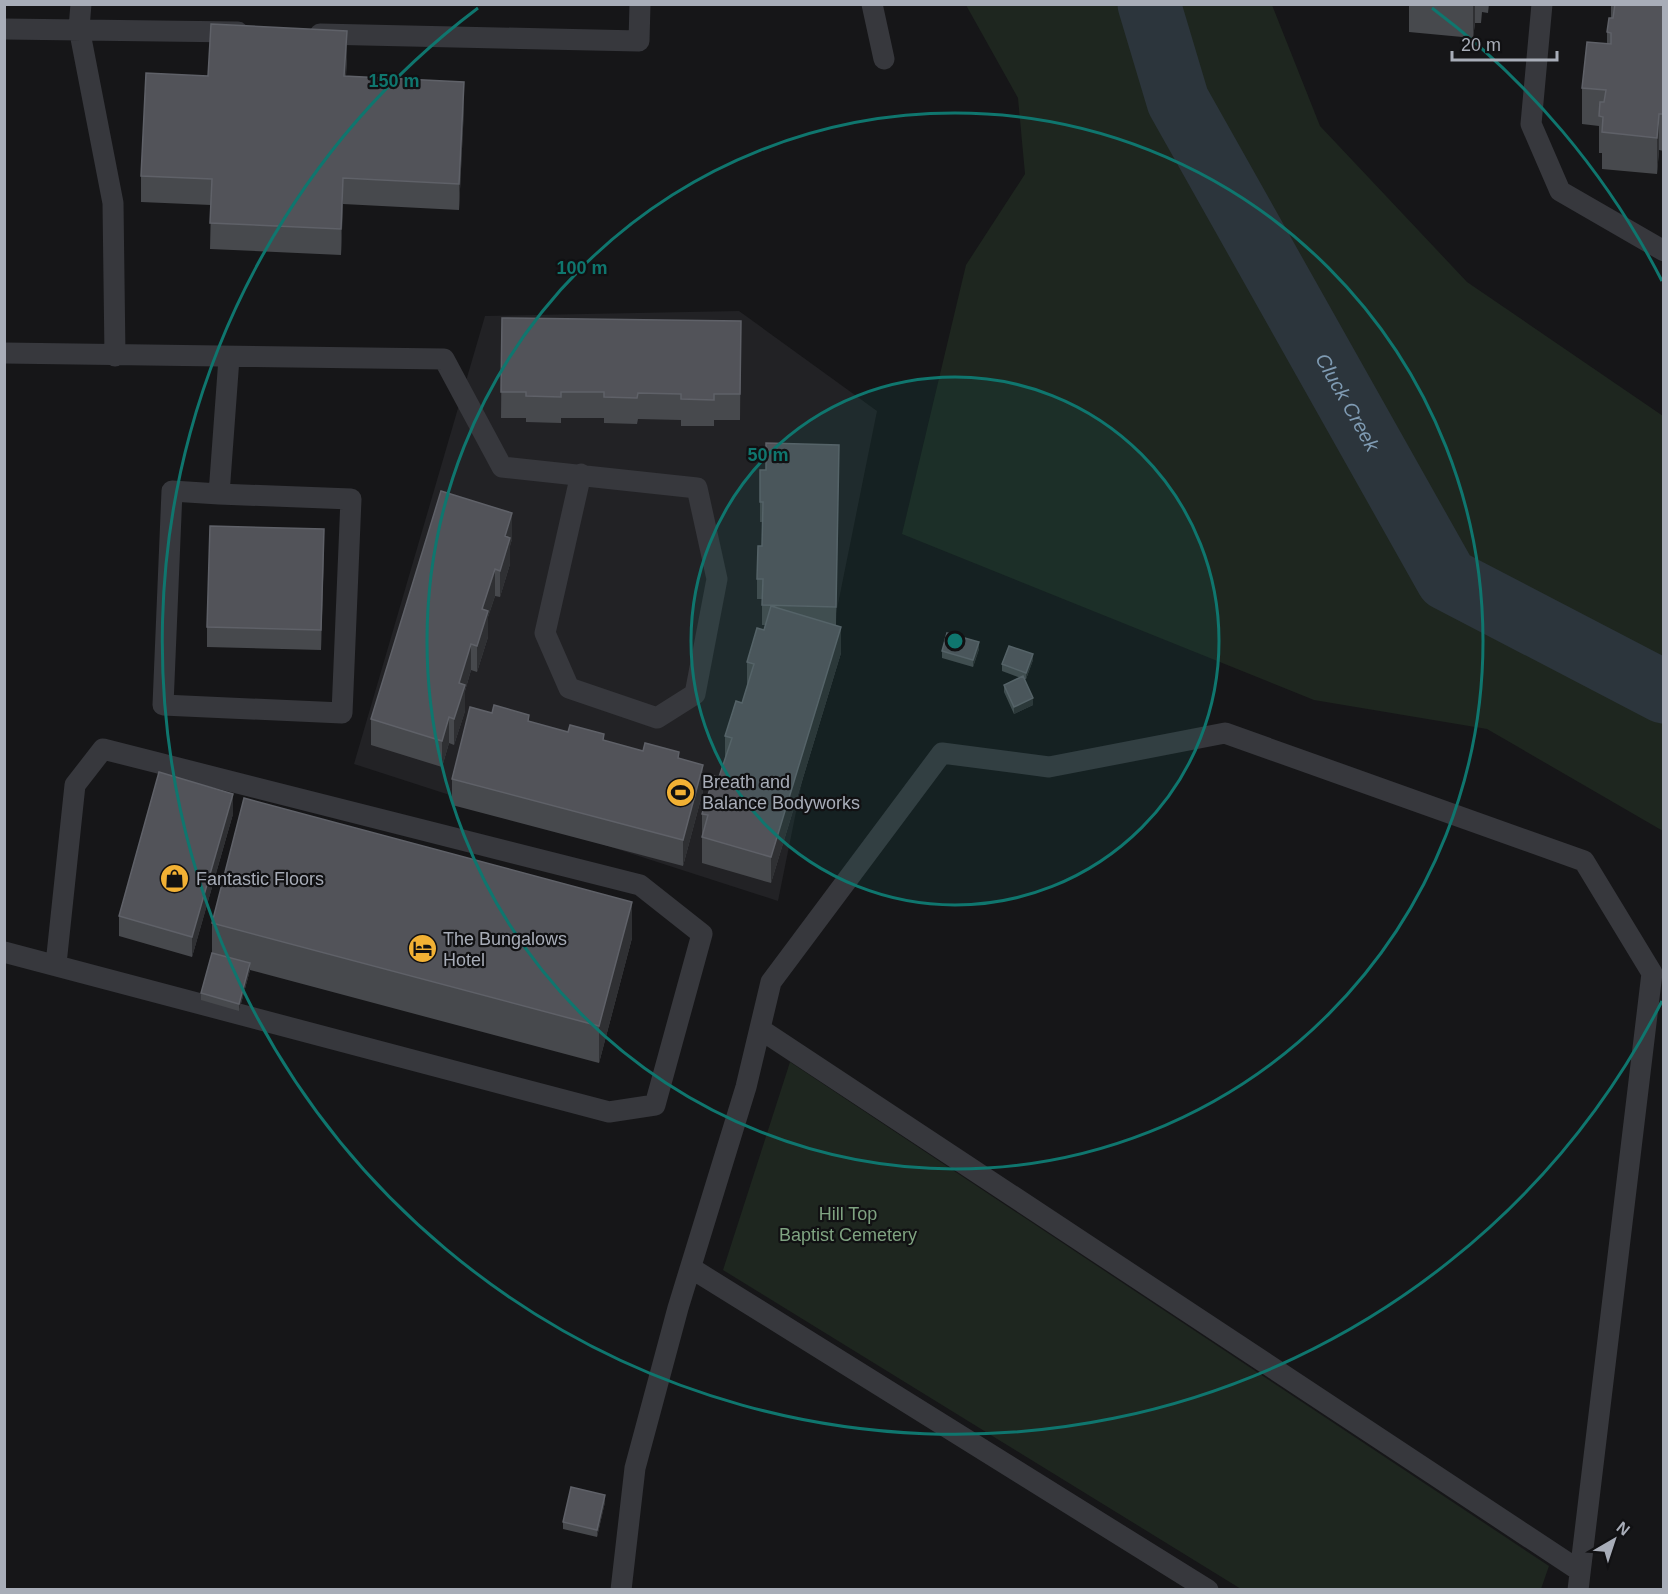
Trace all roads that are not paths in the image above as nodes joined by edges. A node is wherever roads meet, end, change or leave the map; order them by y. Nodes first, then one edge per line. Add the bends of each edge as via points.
1 (81, 4) edge
2 (640, 4) edge
3 (872, 4) edge
4 (1542, 4) edge
5 (79, 28) junction
6 (4, 29) edge
7 (258, 32) edge
8 (305, 33) edge
9 (884, 59) dead end
10 (1664, 251) edge
11 (4, 353) edge
12 (115, 356) junction
13 (229, 358) junction
14 (581, 474) junction
15 (219, 494) junction
16 (4, 952) edge
17 (56, 964) junction
18 (760, 1029) junction
19 (691, 1268) junction
20 (1579, 1580) edge
21 (621, 1590) edge
22 (1208, 1590) edge

1 - 5 lane
2 - 8 lane via 639,41
3 - 9 lane
4 - 10 lane via 1531,124 1560,191
5 - 6 lane
5 - 7 lane
5 - 12 lane via 113,203
11 - 12 lane
12 - 13 lane
13 - 14 lane via 444,360 502,467
13 - 15 lane
14 - 14 lane via 698,488 717,579 695,694 657,718 569,688 545,633
15 - 15 lane via 172,491 163,705 342,713 351,499
16 - 17 lane
17 - 17 lane via 609,1112 655,1105 702,934 640,885 103,749 75,785
18 - 19 lane
18 - 20 lane
18 - 20 lane via 771,982 942,753 1049,767 1225,733 1584,861 1652,973
19 - 21 lane via 635,1468
19 - 22 lane

